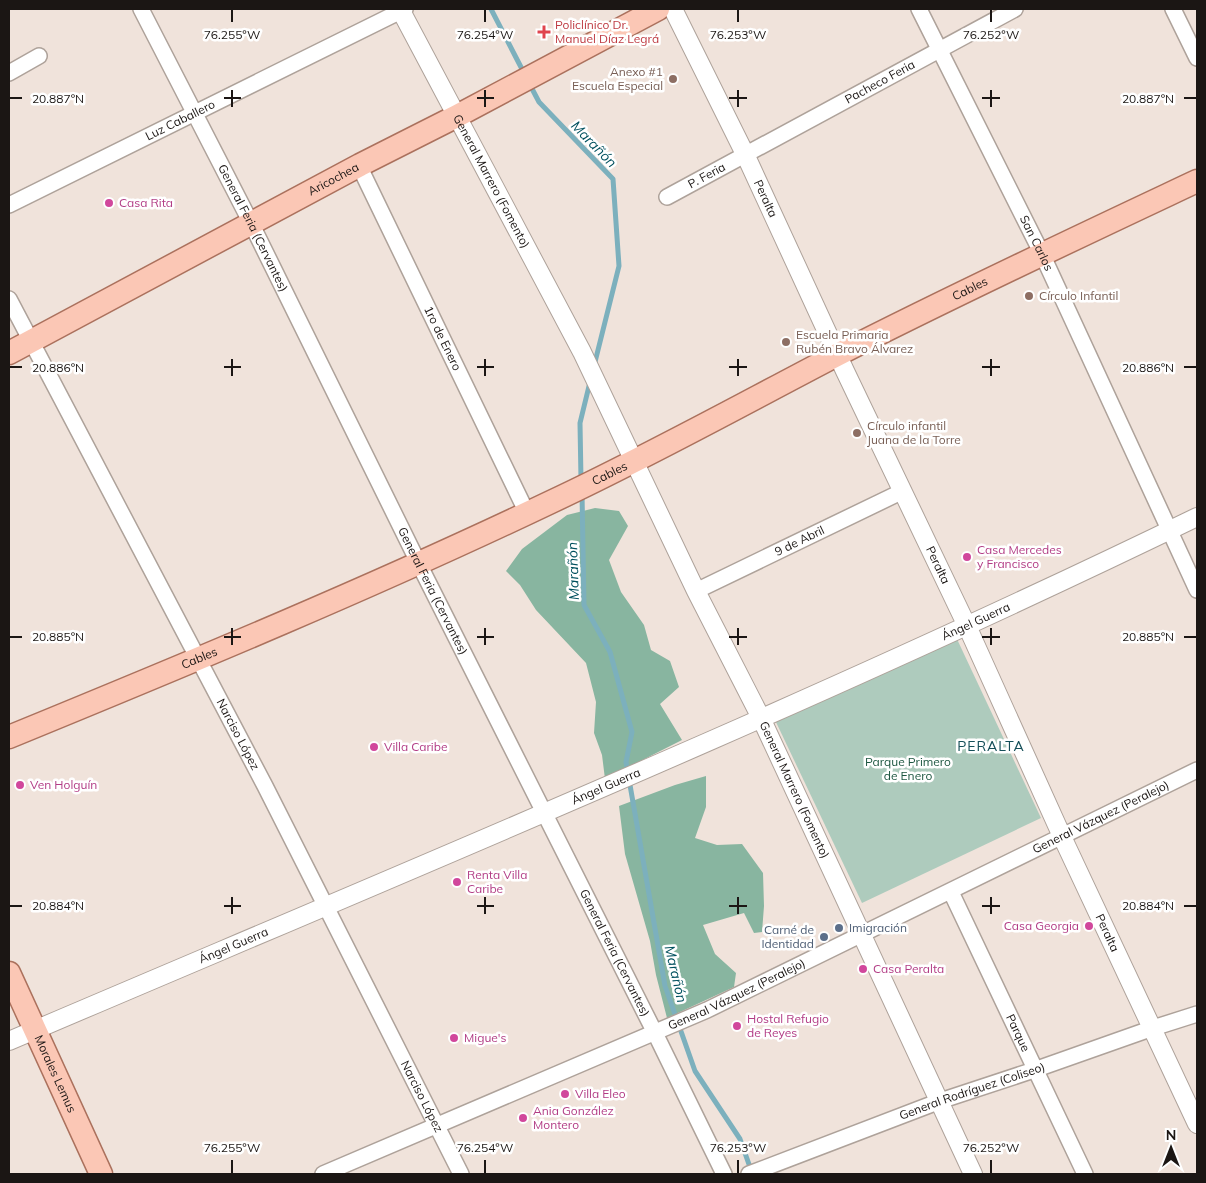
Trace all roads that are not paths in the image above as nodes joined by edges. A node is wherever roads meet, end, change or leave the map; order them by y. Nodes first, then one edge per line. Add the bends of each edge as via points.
1 (141, 9) edge
2 (402, 9) edge
3 (658, 9) edge
4 (673, 9) edge
5 (920, 9) edge
6 (1015, 9) edge
7 (1173, 9) edge
8 (940, 50) junction
9 (39, 56) dead end
10 (1197, 58) edge
11 (9, 73) edge
12 (195, 113) junction
13 (457, 116) junction
14 (745, 154) junction
15 (360, 164) junction
16 (1197, 181) edge
17 (667, 197) dead end
18 (9, 204) edge
19 (251, 223) junction
20 (1042, 254) junction
21 (9, 299) edge
22 (31, 341) junction
23 (9, 353) edge
24 (838, 355) junction
25 (634, 461) junction
26 (903, 492) junction
27 (528, 513) junction
28 (1197, 517) edge
29 (1170, 530) junction
30 (419, 564) junction
31 (1197, 590) edge
32 (696, 591) junction
33 (967, 626) junction
34 (199, 659) junction
35 (761, 718) junction
36 (9, 737) edge
37 (1197, 770) edge
38 (544, 813) junction
39 (1062, 835) junction
40 (951, 892) junction
41 (325, 906) junction
42 (861, 935) junction
43 (9, 973) edge
44 (1197, 1014) edge
45 (1153, 1028) junction
46 (35, 1029) junction
47 (655, 1033) junction
48 (9, 1041) edge
49 (1034, 1070) junction
50 (940, 1101) junction
51 (1197, 1124) edge
52 (437, 1126) junction
53 (101, 1174) edge
54 (322, 1174) edge
55 (461, 1174) edge
56 (724, 1174) edge
57 (749, 1174) edge
58 (973, 1174) edge
59 (1085, 1174) edge

1 - 12 street, General Feria (Cervantes)
2 - 12 street, Luz Caballero
2 - 13 street, General Marrero (Fomento)
3 - 13 main road, Aricochea
4 - 14 street, Peralta
5 - 8 street, San Carlos
6 - 8 street, Pacheco Feria
7 - 10 street
8 - 14 street, Pacheco Feria
8 - 20 street, San Carlos
9 - 11 street
12 - 18 street, Luz Caballero
12 - 19 street, General Feria (Cervantes)
13 - 15 main road, Aricochea
13 - 25 street, General Marrero (Fomento) via 582,354
14 - 17 street, P. Feria
14 - 24 street, Peralta
15 - 19 main road, Aricochea
15 - 27 street, 1ro de Enero
16 - 20 main road, Cables
19 - 22 main road, Aricochea
19 - 30 street, General Feria (Cervantes)
20 - 24 main road, Cables
20 - 29 street, San Carlos
21 - 22 street, Narciso López
22 - 23 main road, Aricochea
22 - 34 street, Narciso López
24 - 25 main road, Cables
24 - 26 street, Peralta
25 - 27 main road, Cables
25 - 32 street, General Marrero (Fomento)
26 - 32 street, 9 de Abril
26 - 33 street, Peralta
27 - 30 main road, Cables
28 - 29 street, Ángel Guerra
29 - 31 street, San Carlos
29 - 33 street, Ángel Guerra
30 - 34 main road, Cables
30 - 38 street, General Feria (Cervantes)
32 - 35 street, General Marrero (Fomento)
33 - 35 street, Ángel Guerra
33 - 39 street, Peralta
34 - 36 main road, Cables
34 - 41 street, Narciso López
35 - 38 street, Ángel Guerra
35 - 42 street, General Marrero (Fomento)
37 - 39 street, General Vázquez (Peralejo)
38 - 41 street, Ángel Guerra
38 - 47 street, General Feria (Cervantes)
39 - 40 street, General Vázquez (Peralejo)
39 - 45 street, Peralta
40 - 42 street, General Vázquez (Peralejo)
40 - 49 street, Parque
41 - 46 street, Ángel Guerra
41 - 52 street, Narciso López
42 - 47 street, General Vázquez (Peralejo)
42 - 50 street, General Marrero (Fomento)
43 - 46 main road, Morales Lemus
44 - 45 street, General Rodríguez (Coliseo)
45 - 49 street, General Rodríguez (Coliseo)
45 - 51 street, Peralta
46 - 48 street, Ángel Guerra
46 - 53 main road, Morales Lemus
47 - 52 street, General Vázquez (Peralejo)
47 - 56 street, General Feria (Cervantes)
49 - 50 street, General Rodríguez (Coliseo)
49 - 59 street, Parque
50 - 57 street, General Rodríguez (Coliseo)
50 - 58 street, General Marrero (Fomento)
52 - 54 street, General Vázquez (Peralejo)
52 - 55 street, Narciso López

